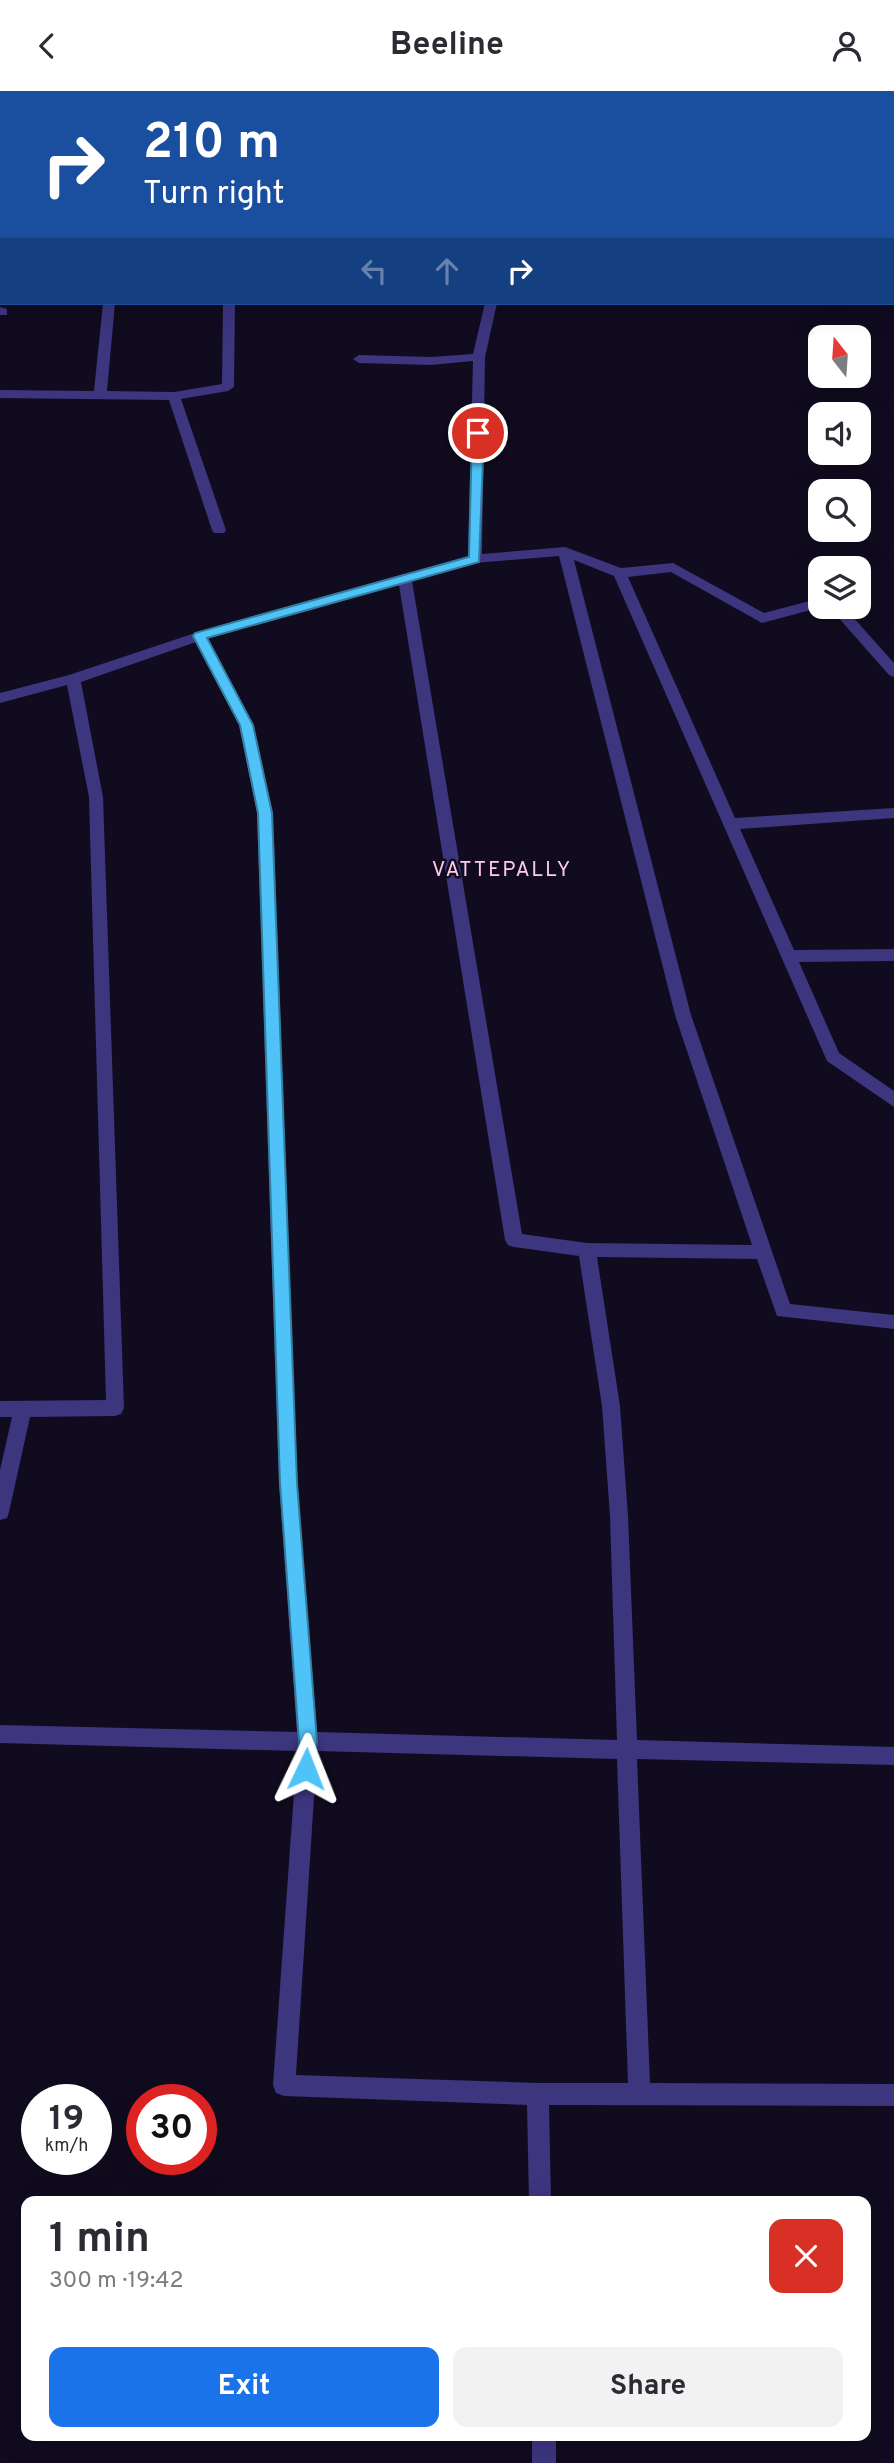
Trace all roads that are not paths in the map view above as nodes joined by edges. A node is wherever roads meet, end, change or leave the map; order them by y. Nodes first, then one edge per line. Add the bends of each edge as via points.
1 (109, 305) edge
2 (229, 305) edge
3 (491, 305) edge
4 (479, 357) junction
5 (359, 359) dead end
6 (100, 393) junction
7 (0, 394) edge
8 (174, 396) junction
9 (219, 530) dead end
10 (565, 551) junction
11 (475, 559) junction
12 (620, 573) junction
13 (405, 578) junction
14 (808, 606) edge
15 (847, 619) edge
16 (200, 636) junction
17 (894, 672) edge
18 (72, 679) junction
19 (0, 698) edge
20 (894, 813) edge
21 (731, 824) junction
22 (894, 955) edge
23 (791, 956) junction
24 (894, 1100) edge
25 (587, 1250) junction
26 (763, 1252) junction
27 (894, 1322) edge
28 (23, 1408) junction
29 (0, 1409) edge
30 (0, 1512) edge
31 (0, 1734) edge
32 (308, 1742) junction
33 (628, 1750) junction
34 (894, 1756) edge
35 (639, 2093) junction
36 (538, 2094) junction
37 (894, 2095) edge
38 (540, 2196) edge
39 (544, 2441) edge
40 (544, 2463) edge

1 - 6 street
2 - 8 street via 228,387
3 - 4 street
4 - 5 street
4 - 11 street
6 - 7 street
6 - 8 street
8 - 9 street
10 - 11 street
10 - 12 street
10 - 26 street via 683,1015
11 - 13 street
12 - 14 street via 673,567 762,618
12 - 21 street
13 - 16 street
13 - 25 street via 514,1240
15 - 17 street
16 - 18 street
16 - 32 street via 246,725 265,813 288,1483
18 - 19 street
18 - 28 street via 96,797 115,1408
20 - 21 street
21 - 23 street
22 - 23 street
23 - 24 street via 833,1056
25 - 26 street
25 - 33 street via 611,1406
26 - 27 street via 783,1311
28 - 29 street
28 - 30 street
31 - 32 street
32 - 33 street
32 - 36 street via 284,2085
33 - 34 street
33 - 35 street
35 - 36 street
35 - 37 street
36 - 38 street
39 - 40 street

